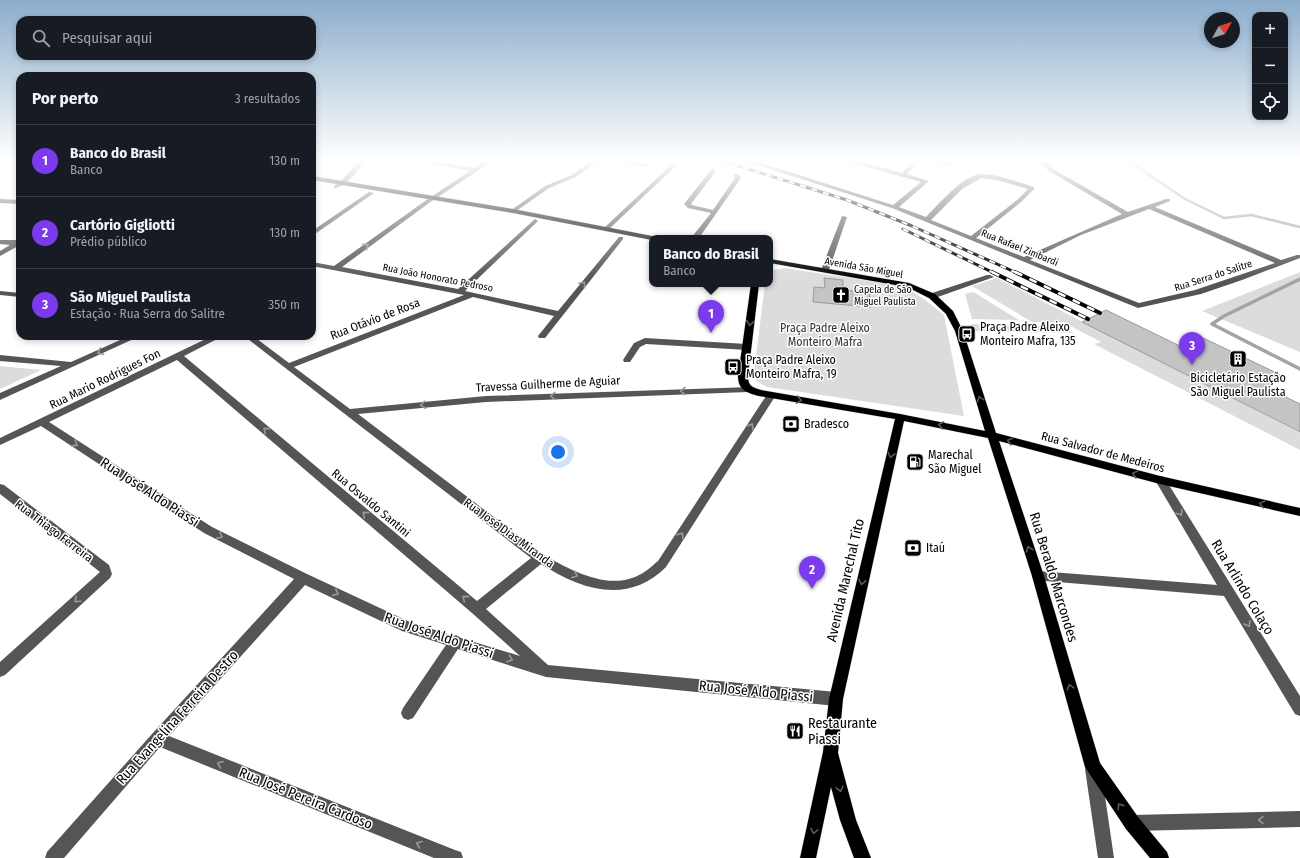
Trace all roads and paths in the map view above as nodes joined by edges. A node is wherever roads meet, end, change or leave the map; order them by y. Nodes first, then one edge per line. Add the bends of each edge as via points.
1 (361, 200) edge
2 (429, 200) edge
3 (435, 200) edge
4 (437, 200) edge
5 (529, 200) edge
6 (637, 200) edge
7 (690, 200) edge
8 (723, 200) edge
9 (872, 200) edge
10 (903, 200) edge
11 (948, 200) edge
12 (1020, 200) edge
13 (1103, 200) edge
14 (1168, 200) dead end
15 (0, 201) edge
16 (16, 202) edge
17 (894, 207) junction
18 (1150, 207) junction
19 (513, 211) junction
20 (715, 212) junction
21 (1127, 214) junction
22 (844, 217) dead end
23 (927, 220) junction
24 (535, 221) junction
25 (606, 229) junction
26 (316, 231) edge
27 (697, 235) edge
28 (649, 237) edge
29 (621, 238) junction
30 (972, 238) junction
31 (0, 242) edge
32 (16, 243) edge
33 (649, 243) edge
34 (16, 245) edge
35 (0, 254) edge
36 (1297, 257) dead end
37 (1024, 259) junction
38 (773, 262) edge
39 (1281, 263) junction
40 (773, 264) edge
41 (316, 265) edge
42 (790, 265) junction
43 (335, 269) junction
44 (825, 270) junction
45 (990, 277) dead end
46 (755, 287) edge
47 (459, 292) junction
48 (0, 293) edge
49 (471, 294) junction
50 (16, 295) edge
51 (932, 296) junction
52 (1151, 304) joint
53 (558, 314) junction
54 (542, 336) dead end
55 (127, 340) edge
56 (211, 340) edge
57 (253, 340) edge
58 (747, 347) junction
59 (178, 356) junction
60 (0, 358) edge
61 (627, 360) dead end
62 (71, 364) junction
63 (288, 366) junction
64 (748, 389) junction
65 (772, 395) junction
66 (0, 397) edge
67 (349, 412) junction
68 (900, 417) junction
69 (42, 422) junction
70 (993, 436) junction
71 (0, 442) edge
72 (1160, 480) junction
73 (2, 493) edge
74 (1300, 512) edge
75 (540, 558) junction
76 (1038, 576) junction
77 (303, 578) junction
78 (1229, 591) junction
79 (477, 609) junction
80 (456, 641) junction
81 (0, 671) edge
82 (546, 671) junction
83 (836, 699) junction
84 (1300, 710) edge
85 (408, 713) dead end
86 (157, 739) junction
87 (831, 752) junction
88 (1092, 767) junction
89 (1300, 819) edge
90 (1132, 823) junction
91 (446, 856) edge
92 (53, 858) edge
93 (808, 858) edge
94 (863, 858) edge
95 (1106, 858) edge
96 (1162, 858) edge

1 - 26 street
43 -> 2 street
3 - 24 main road
4 - 19 main road
5 - 19 street
6 - 25 street
7 - 20 street via 687,204 690,208
8 - 20 street
9 - 17 street, Rua Rafael Zimbardi
10 - 17 street
11 - 23 street
12 - 30 street
13 - 21 street
14 - 18 street
15 - 16 street
17 - 23 street, Rua Rafael Zimbardi
18 - 21 street
18 - 39 street, Rua Serra do Salitre
19 - 25 main road
20 - 27 street
21 - 37 street
22 - 44 street
23 - 30 street, Rua Rafael Zimbardi
24 - 29 main road
24 - 47 street
25 - 28 main road
29 - 33 main road
53 -> 29 street
30 - 37 street, Rua Rafael Zimbardi
31 - 32 street
34 - 35 street
36 - 39 street, Rua Serra do Salitre
37 - 52 street, Rua Rafael Zimbardi via 1138,306
38 - 42 main road, Avenida São Miguel
39 - 52 street, Rua Serra do Salitre
40 - 42 main road, Avenida São Miguel
41 - 43 street, Rua João Honorato Pedroso
42 - 44 main road, Avenida São Miguel
43 - 47 street, Rua João Honorato Pedroso
44 - 51 main road, Avenida São Miguel via 909,285
45 - 51 street
46 -> 58 main road
47 - 49 street, Rua João Honorato Pedroso
48 - 50 street
49 - 53 street, Rua João Honorato Pedroso
49 - 63 street, Rua Otávio de Rosa
70 -> 51 main road, Rua Beraldo Marcondes via 960,331 950,313
53 - 54 street
55 -> 62 street
56 - 59 street, Rua Mario Rodrigues Fon
57 - 63 street, Rua José Dias Miranda
58 - 61 street via 645,341 637,344
58 - 64 main road via 743,383
59 - 69 street, Rua Mario Rodrigues Fon
79 -> 59 street, Rua Osvaldo Santini
60 - 62 street
62 - 66 street
63 - 67 street, Rua José Dias Miranda
64 - 65 main road
64 -> 67 street, Travessa Guilherme de Aguiar via 486,399
65 -> 68 main road
75 -> 65 street, Rua José Dias Miranda via 574,576 603,585 625,586 651,575 662,564
67 - 75 street, Rua José Dias Miranda
70 -> 68 main road, Rua Salvador de Medeiros
68 -> 83 main road, Avenida Marechal Tito
69 - 71 street, Rua Mario Rodrigues Fon
69 -> 77 street, Rua José Aldo Piassi via 208,530
72 -> 70 main road, Rua Salvador de Medeiros
76 -> 70 main road, Rua Beraldo Marcondes
74 -> 72 main road, Rua Salvador de Medeiros
72 -> 78 street, Rua Arlindo Colaço
73 -> 81 street, Rua Thiago Ferreira via 105,569 106,574
75 - 79 street
76 - 78 street
88 -> 76 main road, Rua Beraldo Marcondes
77 -> 80 street, Rua José Aldo Piassi via 407,626
77 - 86 street, Rua Evangelina Ferreira Destro
78 -> 84 street, Rua Arlindo Colaço
79 - 82 street, Rua Osvaldo Santini
80 -> 82 street, Rua José Aldo Piassi
80 - 85 street
82 - 83 street, Rua José Aldo Piassi
83 - 87 main road, Avenida Marechal Tito
91 -> 86 street, Rua José Pereira Cardoso
86 - 92 street, Rua Evangelina Ferreira Destro
87 -> 93 main road, Avenida Marechal Tito
87 -> 94 main road, Avenida Marechal Tito via 848,820
90 -> 88 main road, Rua Beraldo Marcondes
88 - 95 street
89 -> 90 street
90 - 96 main road, Rua Beraldo Marcondes

